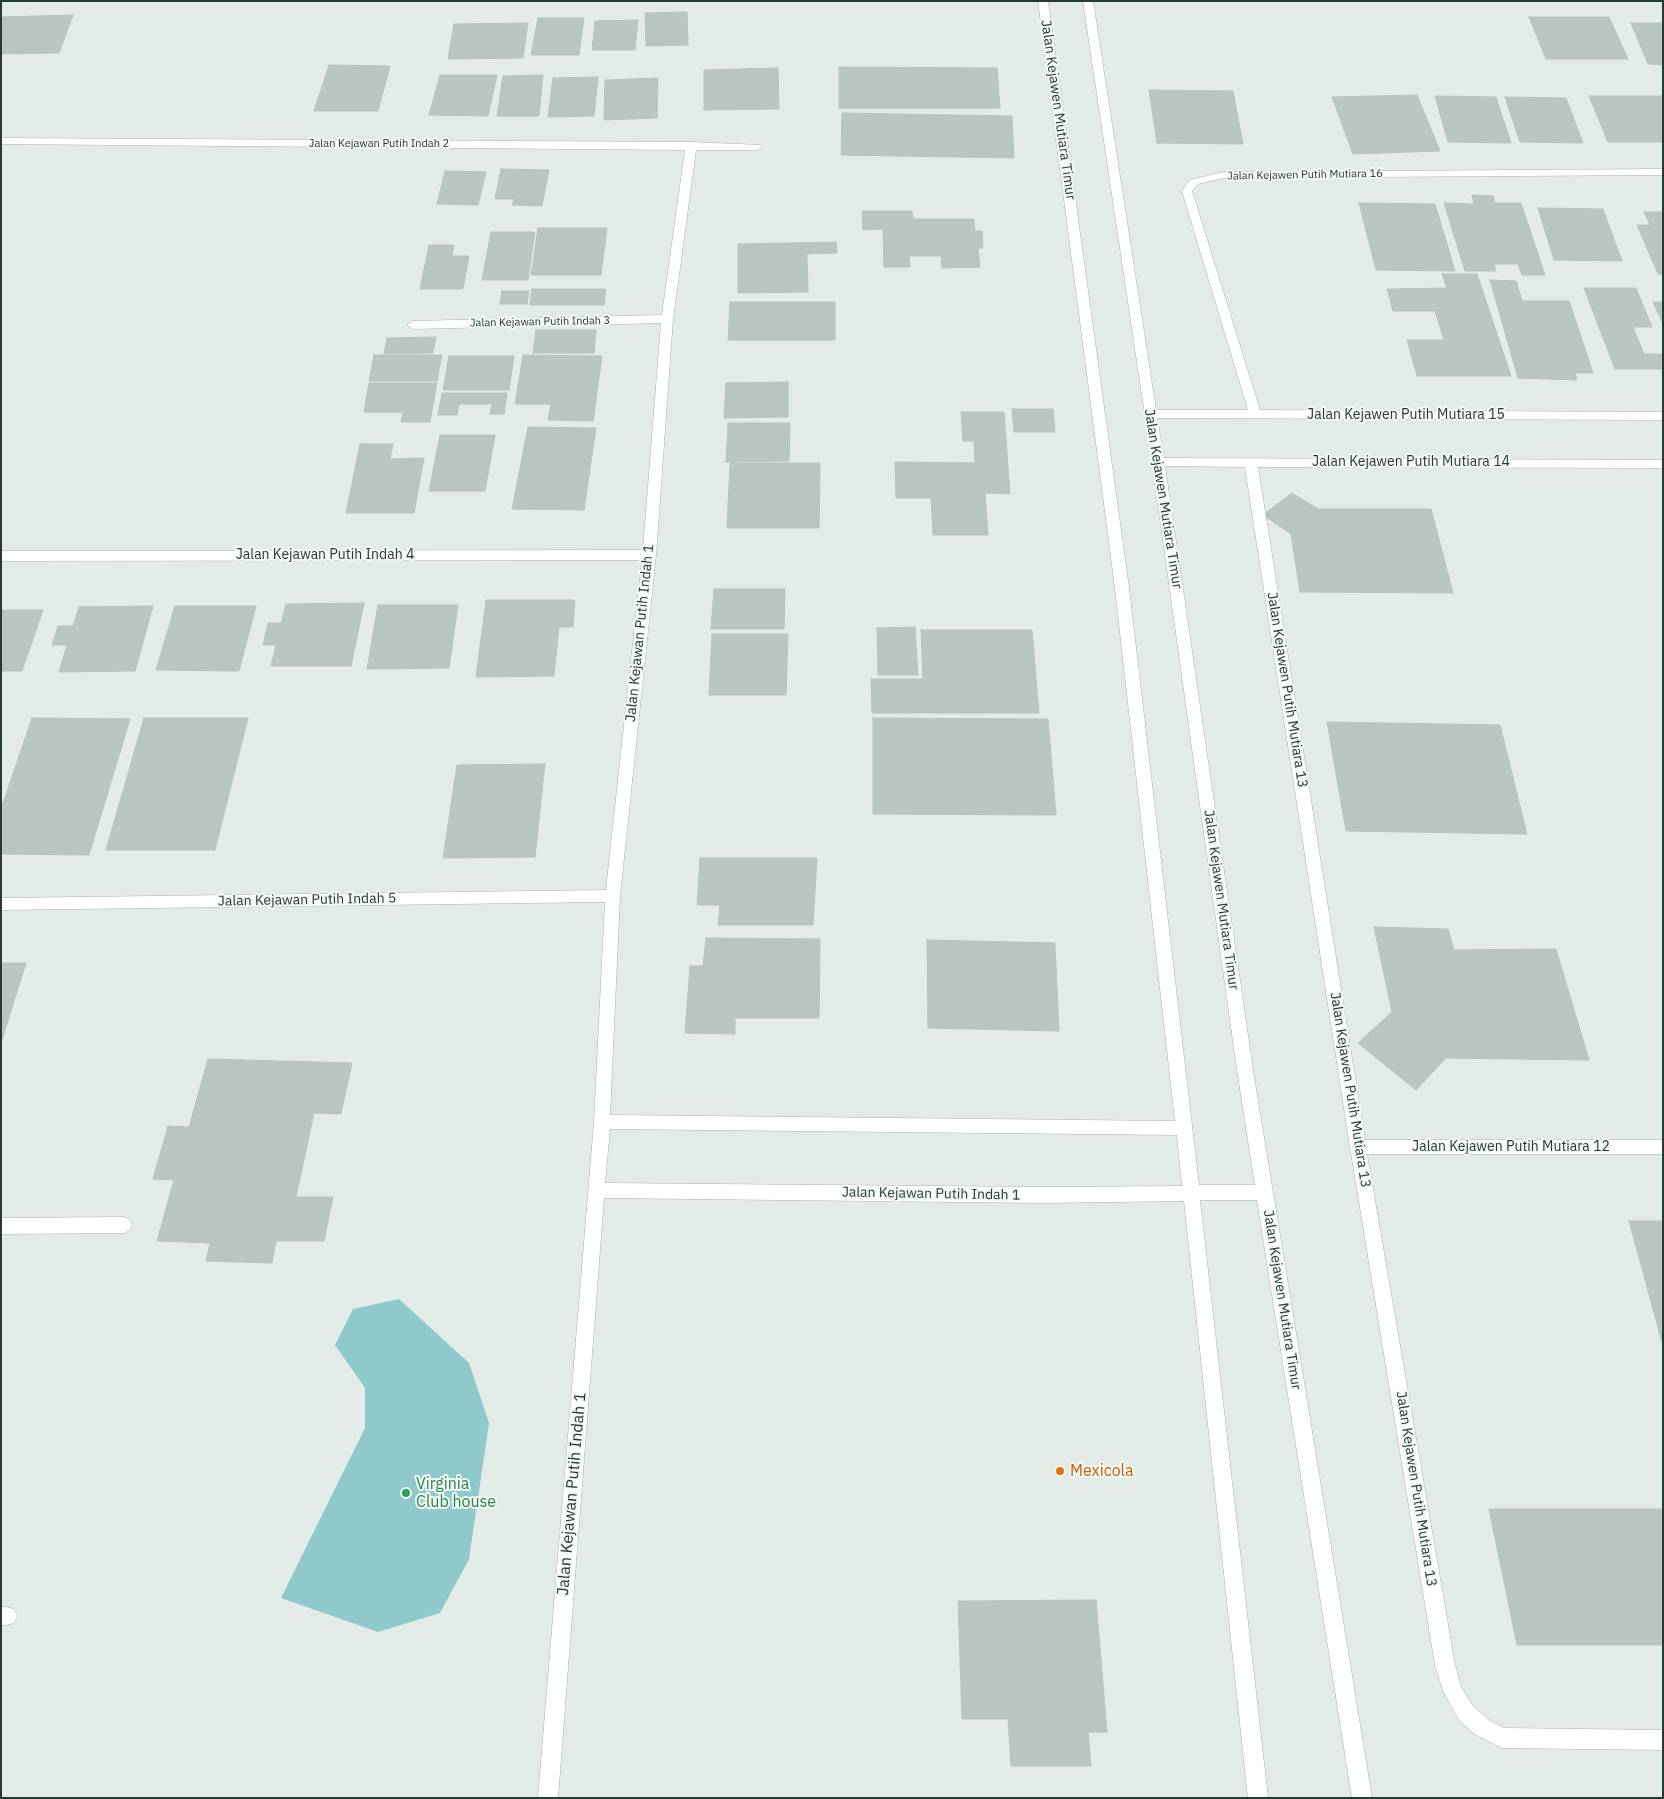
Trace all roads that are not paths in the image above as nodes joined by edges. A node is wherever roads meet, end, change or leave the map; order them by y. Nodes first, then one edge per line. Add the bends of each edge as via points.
1 (1043, 1) edge
2 (1088, 1) edge
3 (1, 141) edge
4 (691, 145) junction
5 (758, 147) dead end
6 (1663, 172) edge
7 (667, 319) junction
8 (412, 326) dead end
9 (1150, 414) junction
10 (1255, 415) junction
11 (1663, 416) edge
12 (1158, 462) junction
13 (1252, 462) junction
14 (1663, 464) edge
15 (649, 555) junction
16 (1, 556) edge
17 (613, 896) junction
18 (1, 904) edge
19 (602, 1122) junction
20 (1184, 1128) junction
21 (1358, 1147) junction
22 (1663, 1147) edge
23 (597, 1190) junction
24 (1190, 1192) junction
25 (1264, 1192) junction
26 (124, 1225) dead end
27 (1, 1226) edge
28 (1663, 1740) edge
29 (548, 1798) edge
30 (1258, 1798) edge
31 (1362, 1798) edge

1 - 20 street, Jalan Kejawen Mutiara Timur via 1123,598
2 - 9 street, Jalan Kejawen Mutiara Timur
3 - 4 street, Jalan Kejawan Putih Indah 2
4 - 5 street, Jalan Kejawan Putih Indah 2
4 - 7 street, Jalan Kejawan Putih Indah 1
6 - 10 street, Jalan Kejawen Putih Mutiara 16 via 1224,175 1194,182 1187,190
7 - 8 street, Jalan Kejawan Putih Indah 3
7 - 15 street, Jalan Kejawan Putih Indah 1
9 - 10 street, Jalan Kejawen Putih Mutiara 15
9 - 12 street, Jalan Kejawen Mutiara Timur
10 - 11 street, Jalan Kejawen Putih Mutiara 15
12 - 13 street, Jalan Kejawen Putih Mutiara 14
12 - 25 street, Jalan Kejawen Mutiara Timur
13 - 14 street, Jalan Kejawen Putih Mutiara 14
13 - 21 street, Jalan Kejawen Putih Mutiara 13
15 - 16 street, Jalan Kejawan Putih Indah 4
15 - 17 street, Jalan Kejawan Putih Indah 1
17 - 18 street, Jalan Kejawan Putih Indah 5
17 - 19 street, Jalan Kejawan Putih Indah 1
19 - 20 street
19 - 23 street, Jalan Kejawan Putih Indah 1
20 - 24 street, Jalan Kejawen Mutiara Timur
21 - 22 street, Jalan Kejawen Putih Mutiara 12
21 - 28 street, Jalan Kejawen Putih Mutiara 13 via 1445,1665 1453,1691 1466,1713 1483,1728 1502,1738
23 - 24 street, Jalan Kejawan Putih Indah 1 via 1042,1195
23 - 29 street, Jalan Kejawan Putih Indah 1
24 - 25 street, Jalan Kejawan Putih Indah 1
24 - 30 street, Jalan Kejawen Mutiara Timur
25 - 31 street, Jalan Kejawen Mutiara Timur
26 - 27 street

